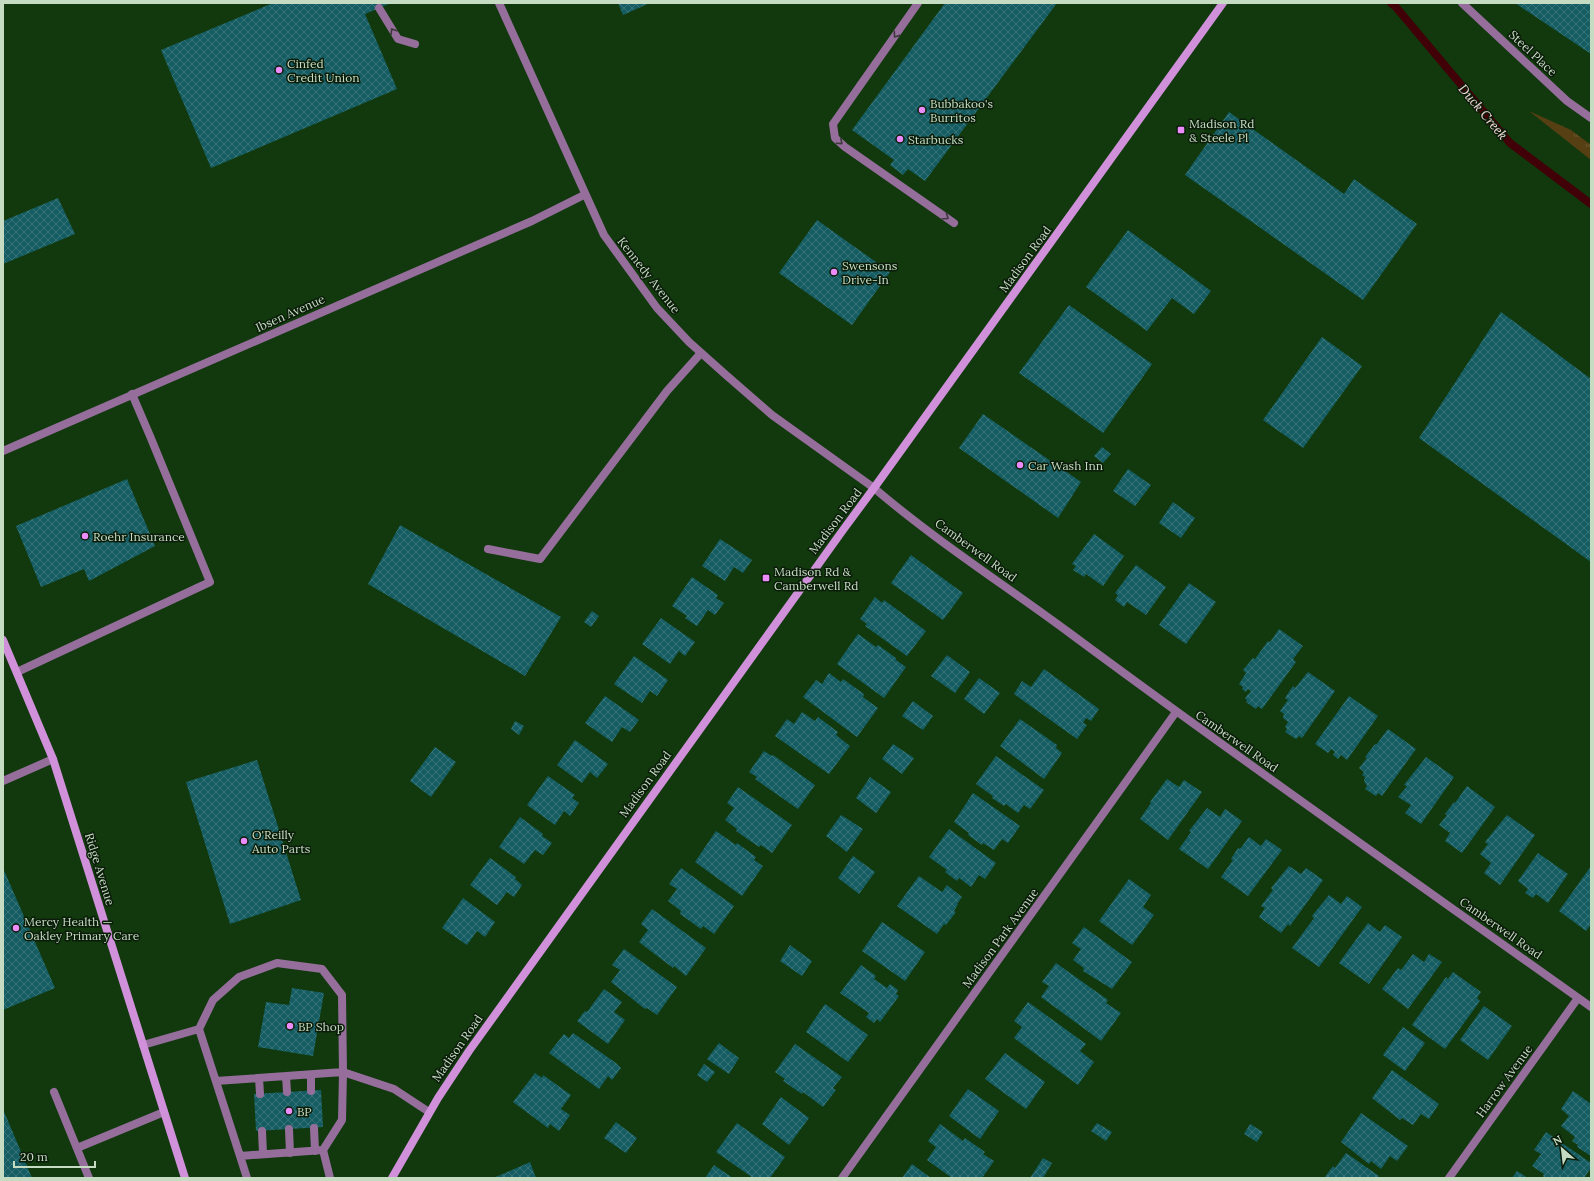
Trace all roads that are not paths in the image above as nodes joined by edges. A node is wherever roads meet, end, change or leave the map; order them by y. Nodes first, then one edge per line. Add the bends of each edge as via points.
1 (499, 3) edge
2 (918, 3) edge
3 (1223, 3) edge
4 (1462, 3) edge
5 (379, 8) dead end
6 (415, 44) dead end
7 (1591, 118) edge
8 (584, 195) junction
9 (954, 223) dead end
10 (701, 352) junction
11 (132, 394) junction
12 (3, 450) edge
13 (874, 488) junction
14 (488, 549) dead end
15 (3, 640) edge
16 (17, 672) junction
17 (1176, 712) junction
18 (53, 759) junction
19 (3, 781) edge
20 (1578, 998) junction
21 (1591, 1007) edge
22 (199, 1029) junction
23 (143, 1045) junction
24 (344, 1072) junction
25 (311, 1075) junction
26 (286, 1076) junction
27 (259, 1078) junction
28 (216, 1081) junction
29 (311, 1091) dead end
30 (54, 1092) dead end
31 (287, 1092) dead end
32 (260, 1094) dead end
33 (164, 1112) junction
34 (429, 1112) junction
35 (314, 1128) dead end
36 (289, 1129) dead end
37 (262, 1131) dead end
38 (77, 1148) junction
39 (319, 1150) junction
40 (290, 1153) junction
41 (263, 1154) junction
42 (240, 1156) junction
43 (89, 1178) edge
44 (185, 1178) edge
45 (247, 1178) edge
46 (330, 1178) edge
47 (392, 1178) edge
48 (842, 1178) edge
49 (1449, 1178) edge

1 - 8 street, Kennedy Avenue
2 -> 9 street via 833,124 835,138
3 - 13 main road, Madison Road
4 - 7 street, Steel Place via 1567,101
6 -> 5 street via 398,39
8 - 10 street, Kennedy Avenue via 604,235 657,308
8 - 11 street, Ibsen Avenue via 532,221
10 - 13 street, Kennedy Avenue via 772,415
10 - 14 street via 667,391 540,559
11 - 12 street, Ibsen Avenue
11 - 16 street via 210,582
13 - 17 street, Camberwell Road via 902,512
13 - 34 main road, Madison Road via 513,989
15 - 16 main road, Ridge Avenue
16 - 18 main road, Ridge Avenue
17 - 20 street, Camberwell Road
17 - 48 street, Madison Park Avenue
18 - 19 street
18 - 23 main road, Ridge Avenue
20 - 21 street, Camberwell Road
20 - 49 street, Harrow Avenue
22 - 23 street
22 - 24 street via 213,1000 239,977 277,963 322,969 342,995
22 - 28 street
23 - 33 main road, Ridge Avenue
24 - 25 street
24 - 34 street via 394,1089
24 - 39 street via 342,1120
25 - 26 street
25 - 29 street
26 - 27 street
26 - 31 street
27 - 28 street
27 - 32 street
28 - 42 street
30 - 38 street
33 - 38 street
33 - 44 main road, Ridge Avenue
34 - 47 main road, Madison Road
35 - 39 street
36 - 40 street
37 - 41 street
38 - 43 street
39 - 40 street
39 - 46 street
40 - 41 street
41 - 42 street
42 - 45 street

